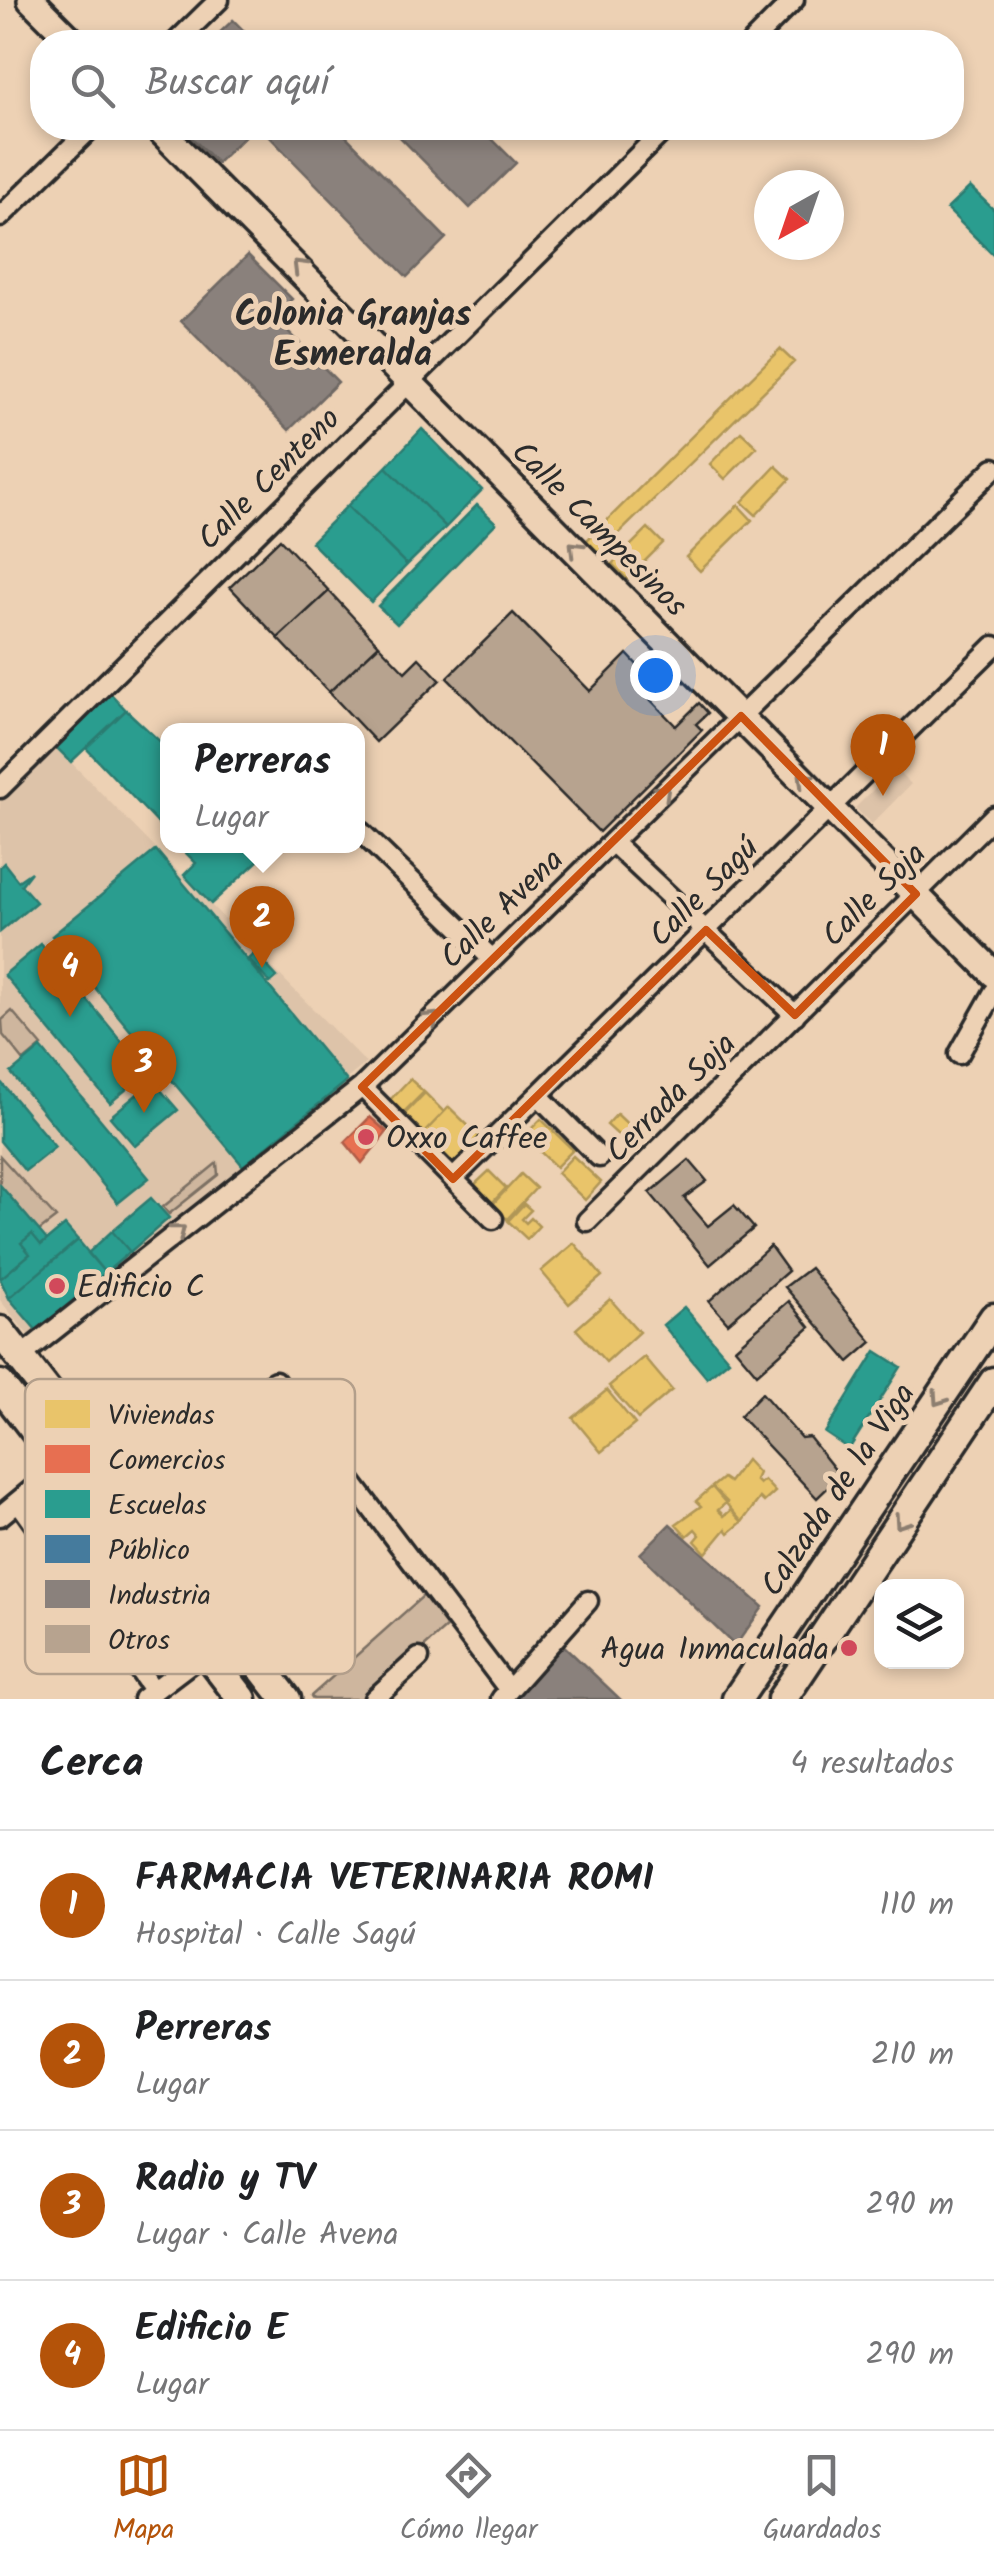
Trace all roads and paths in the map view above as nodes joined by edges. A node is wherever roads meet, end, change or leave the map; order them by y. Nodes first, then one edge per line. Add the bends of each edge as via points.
1 (31, 0) edge
2 (219, 0) edge
3 (794, 0) edge
4 (61, 30) edge
5 (188, 30) edge
6 (764, 30) edge
7 (79, 140) edge
8 (170, 140) edge
9 (654, 140) edge
10 (0, 218) edge
11 (408, 381) junction
12 (994, 468) edge
13 (994, 646) edge
14 (741, 716) junction
15 (0, 788) edge
16 (831, 807) junction
17 (994, 816) edge
18 (365, 836) edge
19 (612, 842) junction
20 (916, 894) junction
21 (706, 930) junction
22 (492, 960) junction
23 (994, 974) edge
24 (994, 992) edge
25 (795, 1015) junction
26 (959, 1054) dead end
27 (362, 1087) junction
28 (538, 1095) junction
29 (599, 1156) dead end
30 (453, 1179) junction
31 (493, 1219) dead end
32 (587, 1221) dead end
33 (994, 1318) edge
34 (0, 1331) edge
35 (20, 1357) junction
36 (37, 1379) edge
37 (994, 1382) edge
38 (0, 1385) edge
39 (25, 1416) edge
40 (355, 1491) edge
41 (25, 1495) edge
42 (18, 1501) junction
43 (25, 1511) edge
44 (0, 1516) edge
45 (588, 1600) dead end
46 (419, 1658) dead end
47 (761, 1665) junction
48 (135, 1674) edge
49 (176, 1674) edge
50 (222, 1674) edge
51 (266, 1674) edge
52 (786, 1693) edge
53 (505, 1694) edge
54 (149, 1695) edge
55 (242, 1699) edge
56 (286, 1699) edge
57 (374, 1699) edge
58 (738, 1699) edge

1 - 4 street
2 - 5 street
3 - 6 street
7 - 10 street
11 -> 8 street, Calle Campesinos
9 - 11 street, Calle Centeno
14 -> 11 street, Calle Campesinos
11 - 15 street, Calle Centeno
12 - 14 street, Calle Avena
13 - 16 street, Calle Sagú
16 -> 14 street, Calle Campesinos
19 -> 14 street, Calle Avena
16 - 20 street, Calle Campesinos
16 - 21 street, Calle Sagú
17 - 20 street, Calle Soja
18 - 22 street
19 - 21 street
19 - 22 street, Calle Avena
20 - 23 street, Calle Campesinos
20 - 25 street, Calle Soja
21 - 25 street
21 - 28 street, Calle Sagú
27 -> 22 street, Calle Avena
24 - 26 street
25 - 32 street, Cerrada Soja
27 - 30 street
35 -> 27 street, Calle Avena
28 - 29 street
28 - 30 street, Calle Sagú
30 - 31 street
33 -> 47 main road, Calzada de la Viga
34 - 35 main road
35 - 36 main road
37 -> 52 main road
38 - 39 main road
40 - 53 street
41 - 42 street
42 - 43 street
42 - 44 street
45 - 53 street
46 - 57 street
47 - 52 main road
47 - 58 main road, Calzada de la Viga
48 - 54 street
49 - 54 street
50 - 55 main road
51 - 56 main road

